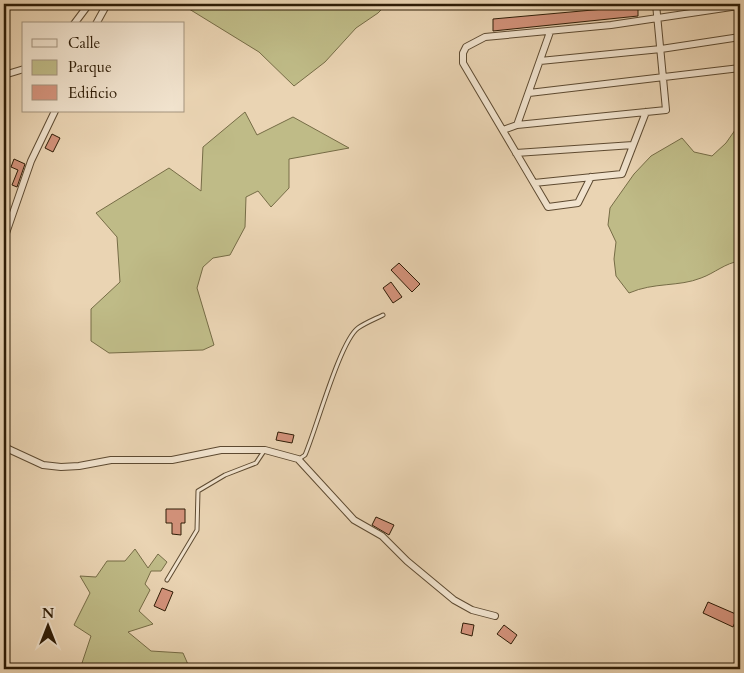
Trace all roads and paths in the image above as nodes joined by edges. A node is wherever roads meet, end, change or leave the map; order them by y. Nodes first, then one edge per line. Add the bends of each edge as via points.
1 (89, 4) edge
2 (107, 4) edge
3 (656, 4) edge
4 (739, 7) edge
5 (656, 19) junction
6 (76, 22) edge
7 (97, 22) edge
8 (550, 32) junction
9 (740, 37) edge
10 (661, 49) junction
11 (540, 61) junction
12 (740, 68) edge
13 (22, 70) edge
14 (4, 75) edge
15 (664, 78) junction
16 (529, 93) junction
17 (55, 112) edge
18 (646, 112) junction
19 (517, 125) junction
20 (503, 130) junction
21 (633, 145) junction
22 (516, 153) junction
23 (591, 177) junction
24 (534, 183) junction
25 (4, 239) edge
26 (383, 316) dead end
27 (4, 447) edge
28 (265, 450) junction
29 (298, 459) junction
30 (166, 580) dead end
31 (495, 616) dead end

1 - 6 street
2 - 7 street
3 - 5 street
4 - 5 street
5 - 8 street
5 - 10 street
8 - 11 street
8 - 20 street via 485,37 466,47 463,53 463,63
9 - 10 street
10 - 11 street
10 - 15 street
11 - 16 street
12 - 15 street
13 - 14 street
15 - 16 street
15 - 18 street via 666,110
16 - 19 street
17 - 25 street via 31,161
18 - 19 street
18 - 21 street
19 - 20 street
20 - 22 street
21 - 22 street
21 - 23 street via 622,174
22 - 24 street
23 - 24 street
23 - 24 street via 578,203 548,207
26 - 29 lane via 358,328 349,339 320,410 308,450
27 - 28 street via 43,465 62,466 112,460 172,460 222,450
28 - 29 street
28 - 30 lane via 252,466 225,475 198,490 197,530
29 - 31 street via 354,520 382,536 454,600 472,610

